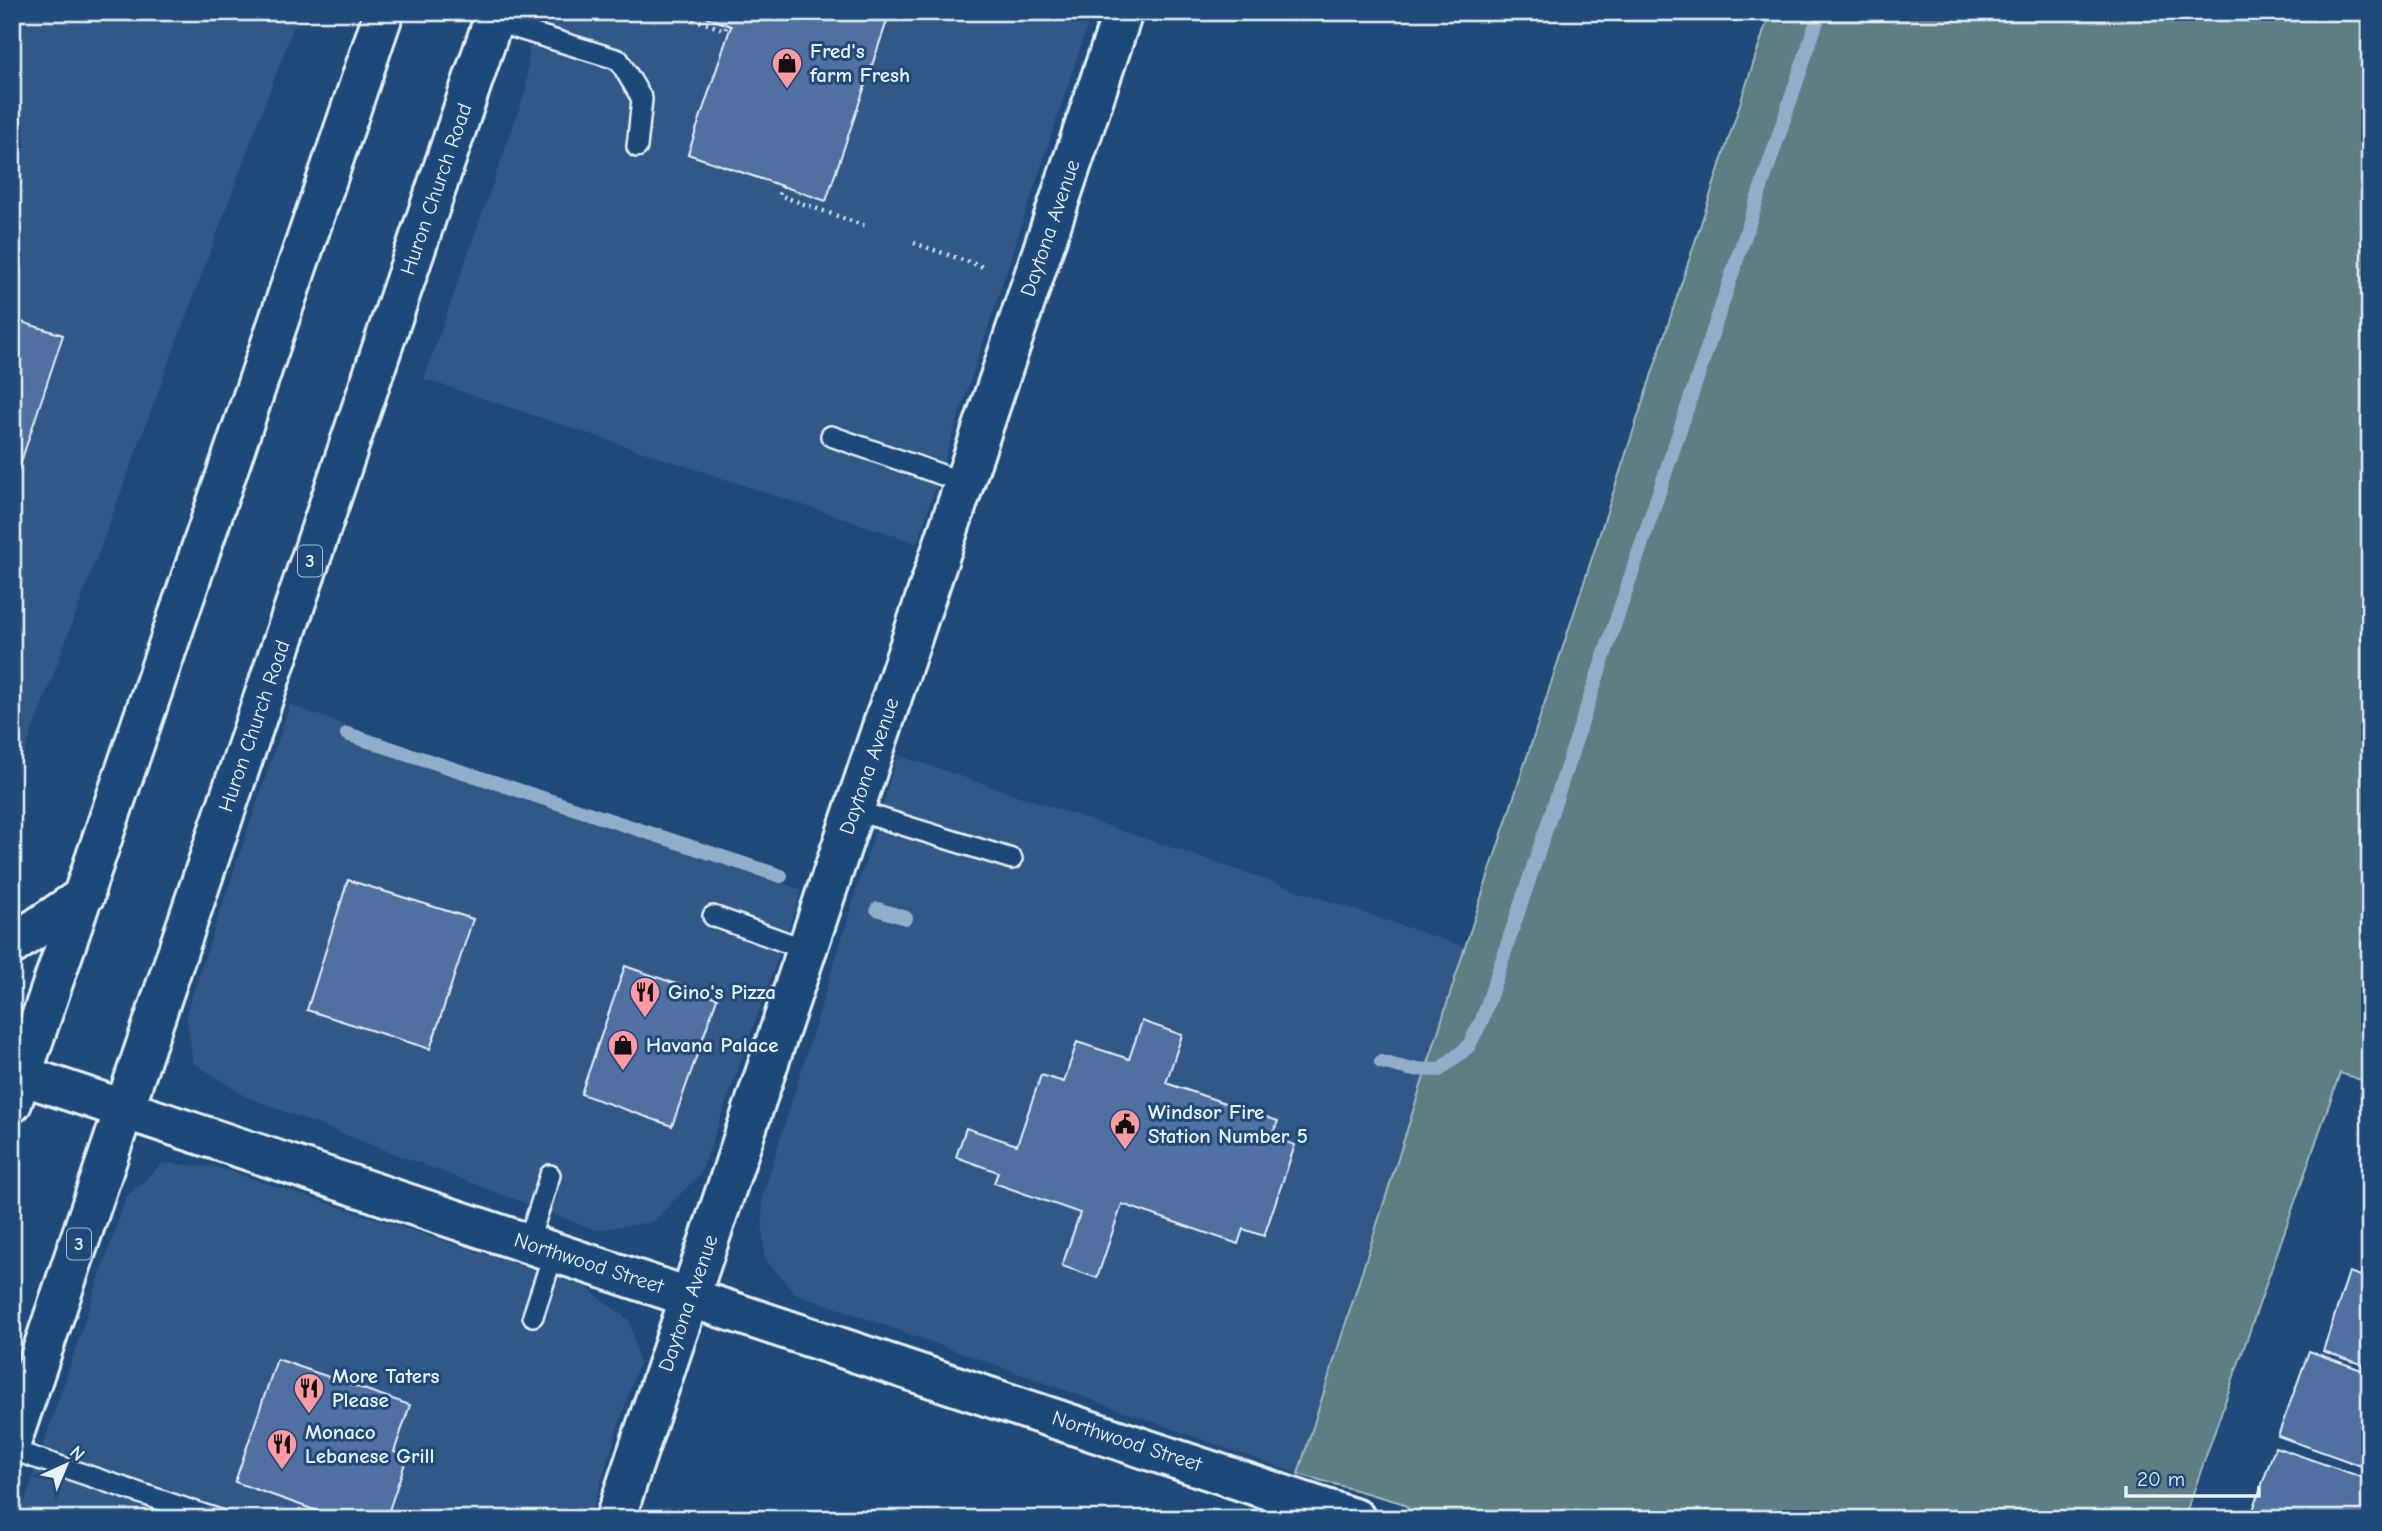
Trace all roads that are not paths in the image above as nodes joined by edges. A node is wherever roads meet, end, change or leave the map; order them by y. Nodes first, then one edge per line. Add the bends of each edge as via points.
1 (384, 12) edge
2 (1123, 12) edge
3 (495, 17) edge
4 (637, 147) dead end
5 (831, 436) dead end
6 (965, 483) junction
7 (854, 810) junction
8 (1012, 859) dead end
9 (85, 895) junction
10 (713, 916) dead end
11 (12, 946) edge
12 (807, 950) junction
13 (15, 1084) edge
14 (124, 1110) junction
15 (550, 1175) dead end
16 (541, 1247) junction
17 (691, 1297) junction
18 (533, 1316) dead end
19 (12, 1440) edge
20 (12, 1450) edge
21 (217, 1519) edge
22 (615, 1519) edge
23 (1356, 1519) edge

1 - 9 main road
2 - 6 main road, Daytona Avenue
3 - 4 lane via 619,60 642,99
3 - 14 main road, Huron Church Road / 3
5 - 6 lane
6 - 7 main road, Daytona Avenue
7 - 8 lane
7 - 12 main road, Daytona Avenue
9 - 11 main road
9 - 13 main road
10 - 12 lane
12 - 17 main road, Daytona Avenue
13 - 14 main road, Northwood Street
14 - 16 main road, Northwood Street
14 - 19 main road, Huron Church Road / 3
15 - 16 lane
16 - 17 main road, Northwood Street
16 - 18 lane
17 - 22 main road, Daytona Avenue
17 - 23 main road, Northwood Street
20 - 21 lane

